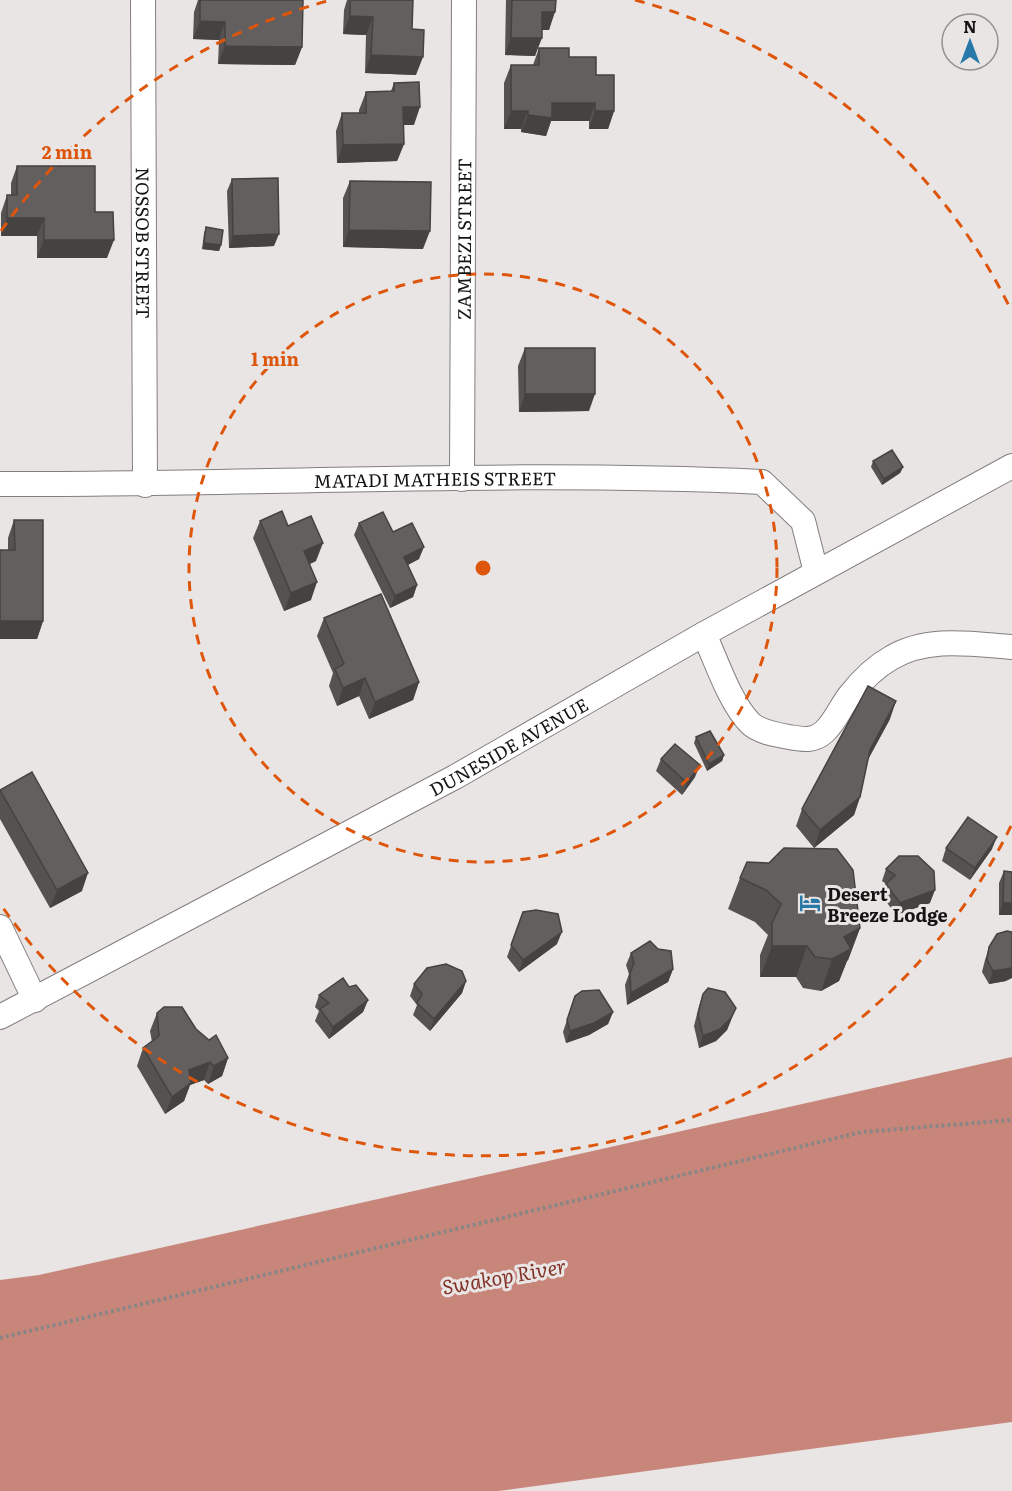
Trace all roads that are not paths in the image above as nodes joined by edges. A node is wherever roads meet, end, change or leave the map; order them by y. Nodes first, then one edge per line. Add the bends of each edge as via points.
1 (143, 0) edge
2 (464, 0) edge
3 (1012, 466) edge
4 (462, 479) junction
5 (0, 484) edge
6 (145, 485) junction
7 (816, 572) junction
8 (704, 634) junction
9 (1012, 647) edge
10 (0, 927) edge
11 (35, 1000) junction
12 (0, 1017) edge

1 - 6 street, NOSSOB STREET
2 - 4 street, ZAMBEZI STREET
3 - 7 street, DUNESIDE AVENUE
4 - 6 street, MATADI MATHEIS STREET
4 - 7 street, MATADI MATHEIS STREET via 664,477 762,482 803,521
5 - 6 street, MATADI MATHEIS STREET
7 - 8 street, DUNESIDE AVENUE
8 - 9 street via 729,689 750,723 782,736 802,739 823,732 850,695 891,657 938,643
8 - 11 street, DUNESIDE AVENUE via 454,777
10 - 11 street
11 - 12 street, DUNESIDE AVENUE

